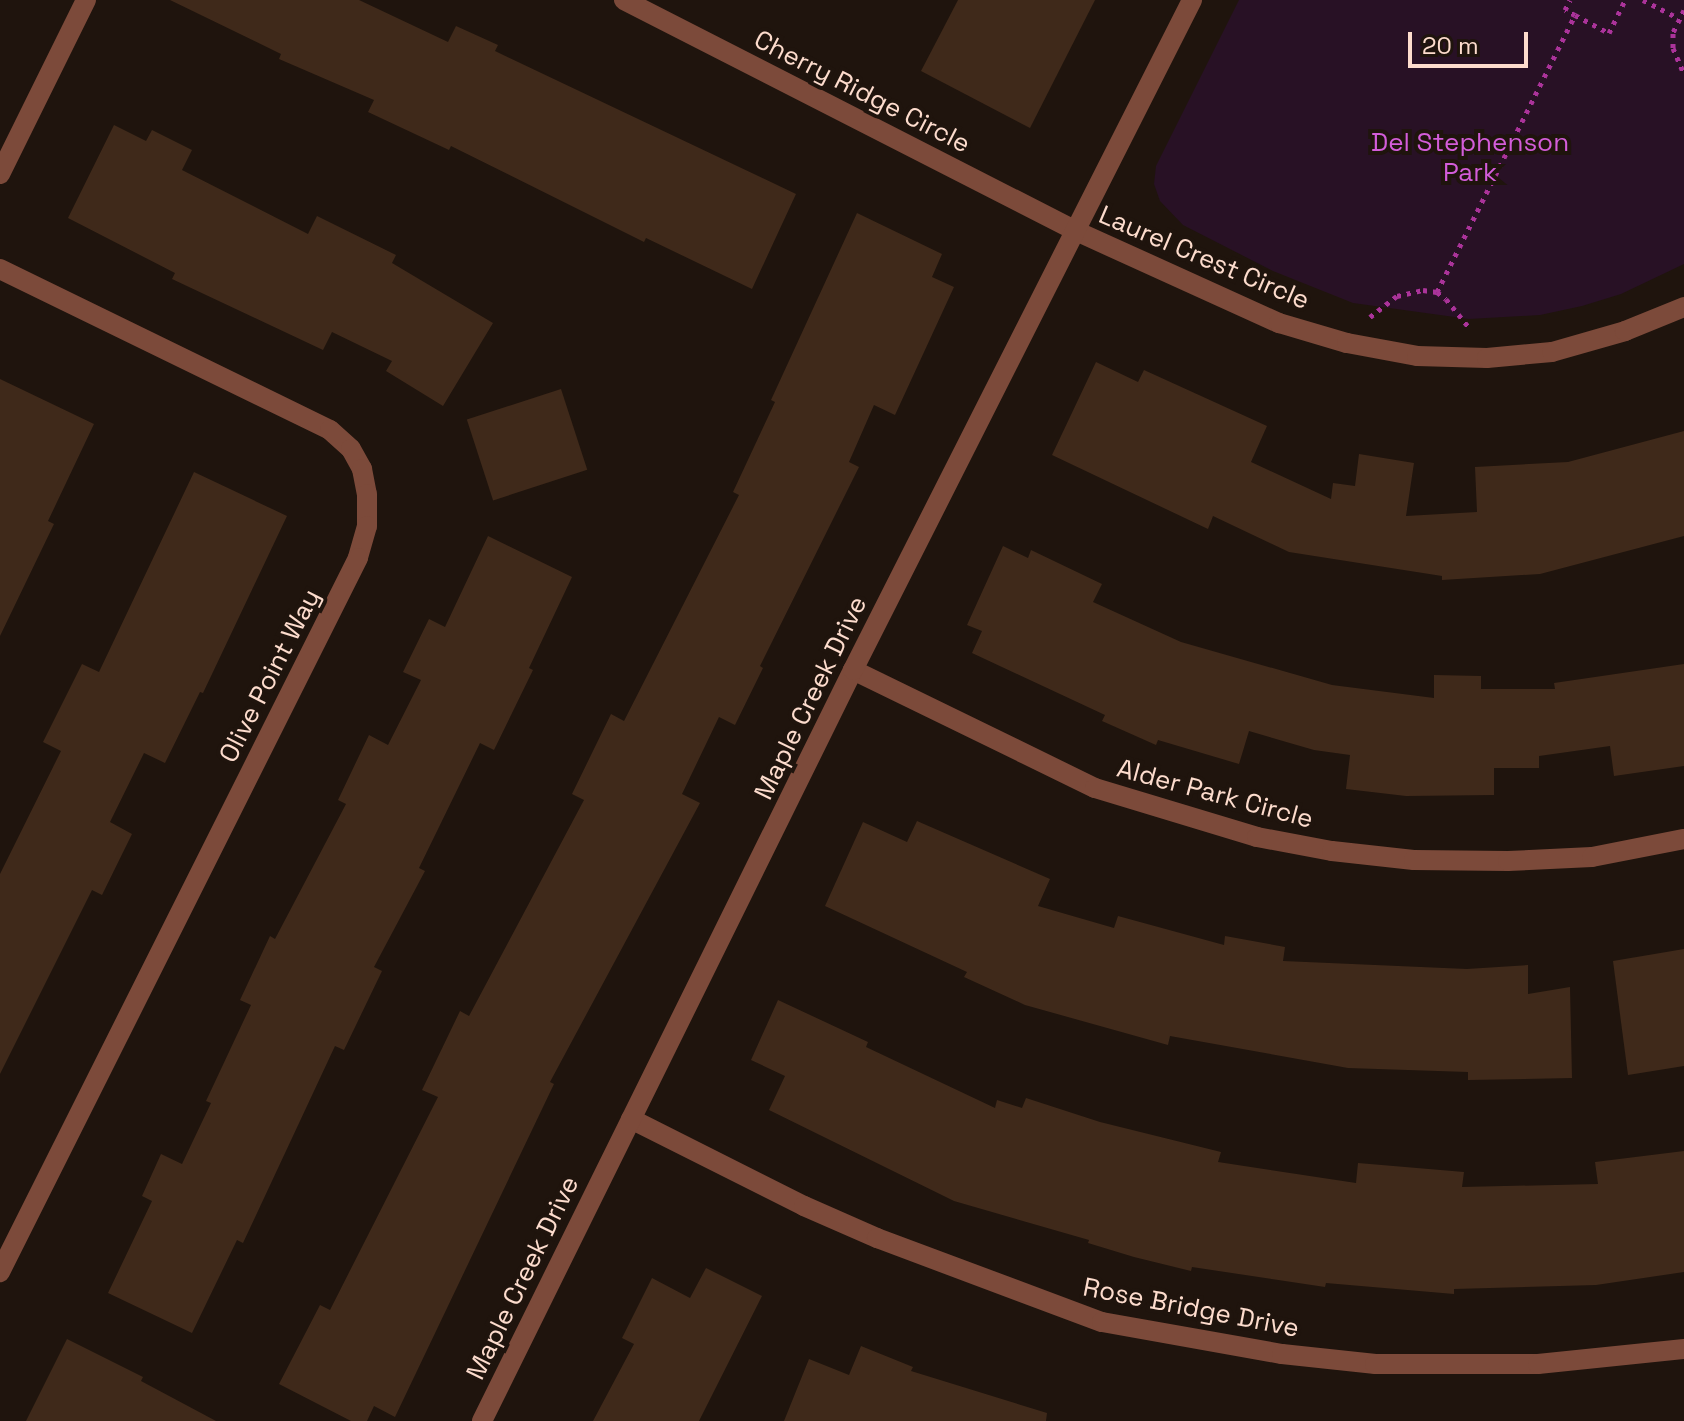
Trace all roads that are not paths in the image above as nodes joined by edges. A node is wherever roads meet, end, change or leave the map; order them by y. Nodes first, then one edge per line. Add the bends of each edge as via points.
1 (86, 0) edge
2 (625, 0) edge
3 (1192, 0) edge
4 (0, 174) edge
5 (1076, 231) junction
6 (0, 269) edge
7 (1684, 307) edge
8 (853, 670) junction
9 (1684, 839) edge
10 (631, 1119) junction
11 (0, 1272) edge
12 (1684, 1349) edge
13 (482, 1421) edge

1 - 4 street
2 - 5 street, Cherry Ridge Circle
3 - 5 street, Maple Creek Drive
5 - 7 street, Laurel Crest Circle via 1279,323 1417,356 1487,358 1552,352
5 - 8 street, Maple Creek Drive
6 - 11 street, Olive Point Way via 330,430 351,449 367,494 367,526 358,558
8 - 9 street, Alder Park Circle via 1095,788 1257,837 1414,860 1508,861 1592,857
8 - 10 street, Maple Creek Drive
10 - 12 street, Rose Bridge Drive via 877,1238 1102,1322 1282,1354 1375,1364 1538,1364
10 - 13 street, Maple Creek Drive

